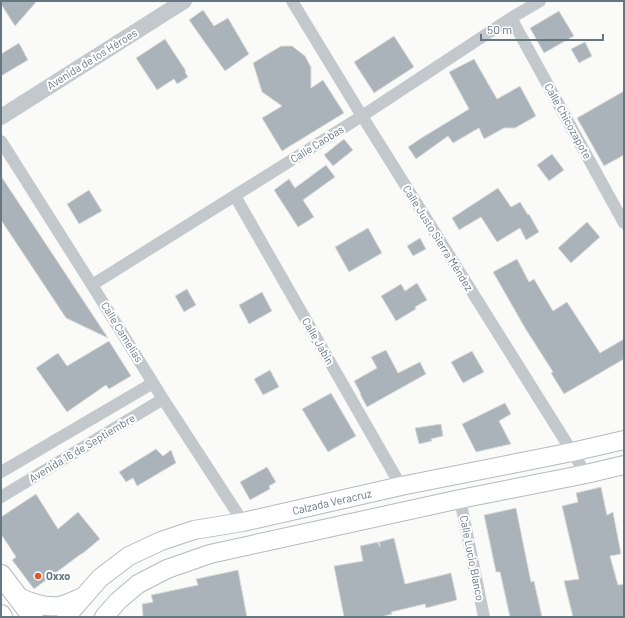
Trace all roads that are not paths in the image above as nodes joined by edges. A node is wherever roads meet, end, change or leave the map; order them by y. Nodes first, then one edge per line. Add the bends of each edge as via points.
1 (184, 1) edge
2 (292, 1) edge
3 (540, 1) edge
4 (511, 18) junction
5 (362, 116) junction
6 (1, 117) edge
7 (1, 141) edge
8 (235, 196) junction
9 (624, 222) edge
10 (92, 285) junction
11 (153, 383) junction
12 (163, 399) junction
13 (624, 440) edge
14 (572, 452) junction
15 (624, 465) edge
16 (1, 472) edge
17 (586, 474) junction
18 (401, 486) junction
19 (1, 498) edge
20 (460, 499) junction
21 (243, 522) junction
22 (1, 575) edge
23 (16, 596) junction
24 (84, 597) junction
25 (33, 617) edge
26 (66, 617) edge
27 (104, 617) edge
28 (484, 617) edge

1 - 6 street, Avenida de los Héroes
2 - 5 street, Calle Justo Sierra Méndez
3 - 4 street, Calle Caobas
4 - 5 street, Calle Caobas
4 - 9 street, Calle Chicozapote
5 - 8 street, Calle Caobas
5 - 14 street, Calle Justo Sierra Méndez
7 - 10 street, Calle Camelias
8 - 10 street, Calle Caobas
8 - 18 street, Calle Jabin
10 - 11 street, Calle Camelias
11 - 12 street, Calle Camelias
11 - 16 street, Avenida 16 de Septiembre
12 - 19 street, Avenida 16 de Septiembre
12 - 21 street, Calle Camelias
13 - 14 main road, Calzada Veracruz
14 - 17 street, Calle Justo Sierra Méndez
14 - 18 main road, Calzada Veracruz
15 - 17 main road
17 - 20 main road
18 - 21 main road, Calzada Veracruz
20 - 27 main road via 210,554 168,569 138,584
20 - 28 street, Calle Lucio Blanco
21 - 24 main road, Calzada Veracruz via 194,530 161,541 129,556 100,578
22 - 23 main road
23 - 24 main road via 46,606 59,606
23 - 25 main road
24 - 26 main road, Calzada Veracruz

